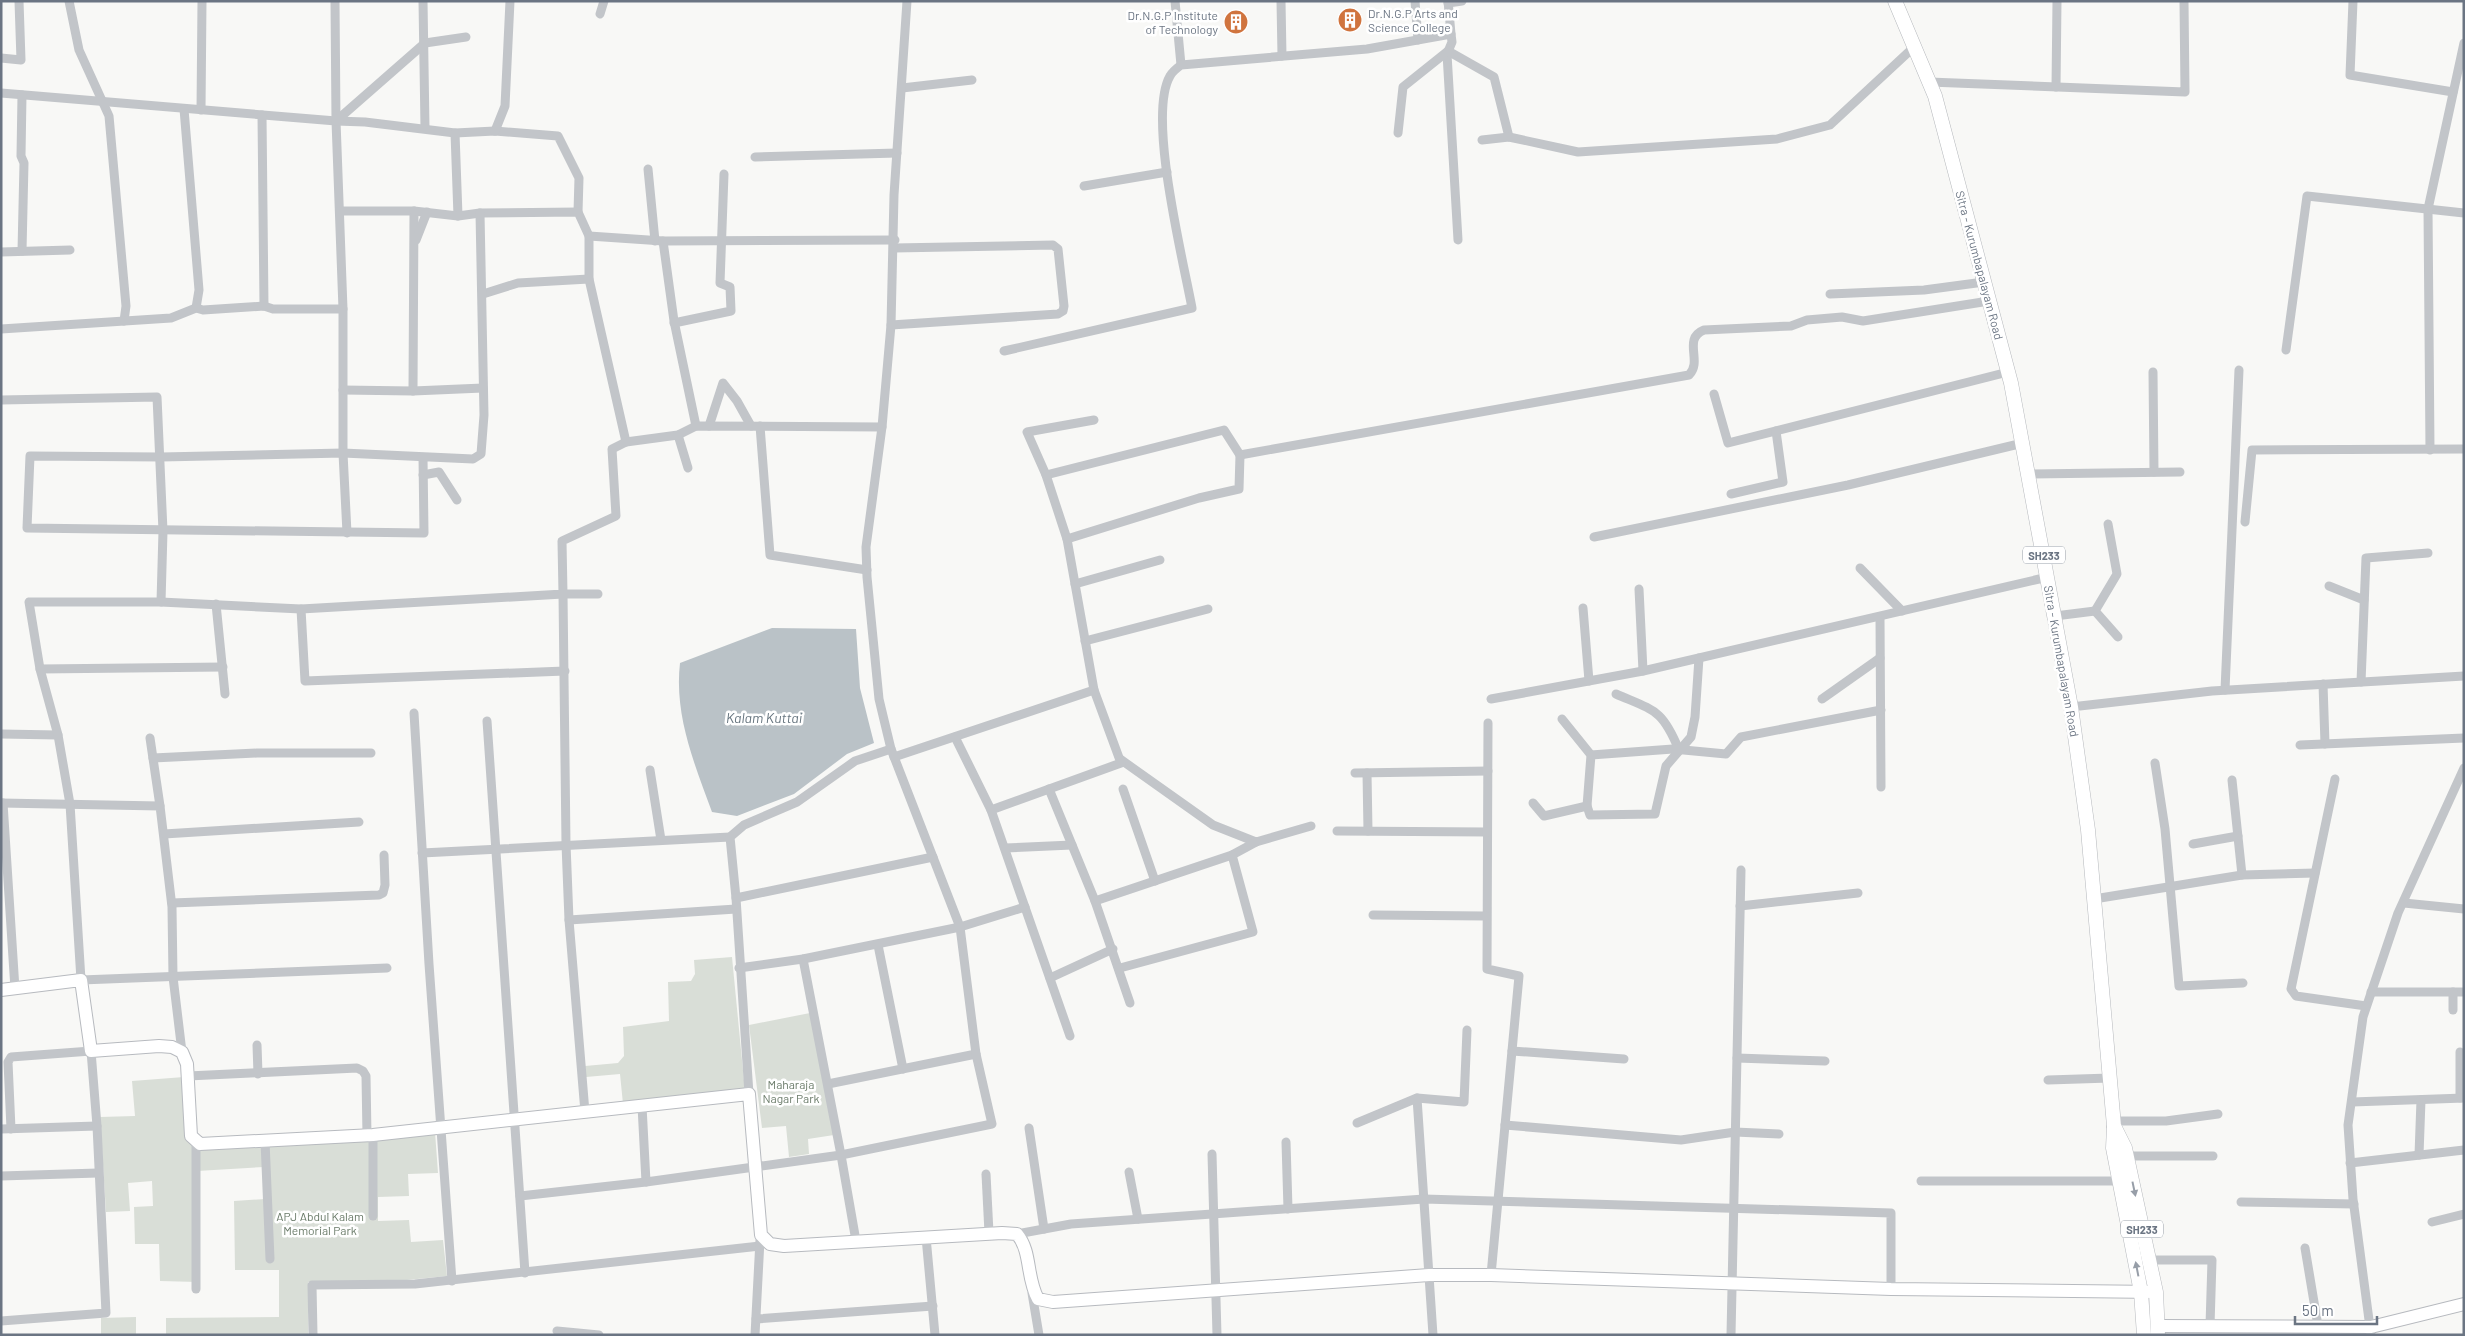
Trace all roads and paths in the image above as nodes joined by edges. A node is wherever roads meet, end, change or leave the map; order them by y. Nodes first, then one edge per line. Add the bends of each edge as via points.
1 (19, 1) edge
2 (69, 1) edge
3 (202, 1) edge
4 (335, 1) edge
5 (423, 1) edge
6 (510, 1) edge
7 (604, 1) edge
8 (907, 1) edge
9 (1175, 1) edge
10 (1281, 1) edge
11 (1415, 1) edge
12 (1462, 1) edge
13 (1895, 1) edge
14 (2057, 1) edge
15 (2184, 1) edge
16 (2353, 1) edge
17 (1448, 2) edge
18 (600, 14) dead end
19 (1451, 34) junction
20 (466, 36) dead end
21 (1418, 40) junction
22 (425, 43) junction
23 (2464, 43) edge
24 (1914, 47) junction
25 (1448, 51) junction
26 (1282, 56) junction
27 (1, 58) edge
28 (1181, 65) junction
29 (972, 80) dead end
30 (1929, 82) junction
31 (2056, 87) junction
32 (902, 88) junction
33 (2454, 92) junction
34 (1, 93) edge
35 (22, 95) junction
36 (103, 102) junction
37 (184, 109) junction
38 (201, 110) junction
39 (262, 115) junction
40 (336, 121) junction
41 (425, 128) junction
42 (495, 131) junction
43 (455, 133) junction
44 (1398, 133) dead end
45 (1509, 137) junction
46 (1482, 140) dead end
47 (897, 153) junction
48 (755, 157) dead end
49 (648, 169) dead end
50 (1167, 172) junction
51 (724, 174) dead end
52 (1084, 186) dead end
53 (2428, 209) junction
54 (340, 211) junction
55 (414, 211) junction
56 (428, 212) junction
57 (578, 212) junction
58 (480, 213) junction
59 (2464, 213) edge
60 (458, 216) junction
61 (589, 236) junction
62 (1458, 240) dead end
63 (659, 241) junction
64 (721, 241) junction
65 (414, 244) junction
66 (894, 244) junction
67 (70, 250) dead end
68 (22, 251) junction
69 (1, 252) edge
70 (589, 279) junction
71 (1984, 282) junction
72 (483, 294) junction
73 (1830, 294) dead end
74 (1989, 301) junction
75 (264, 306) junction
76 (196, 308) junction
77 (343, 309) junction
78 (124, 321) junction
79 (674, 323) junction
80 (891, 325) junction
81 (1, 329) edge
82 (2286, 350) dead end
83 (1004, 351) dead end
84 (2239, 370) dead end
85 (2008, 372) junction
86 (2152, 372) dead end
87 (483, 388) junction
88 (342, 390) junction
89 (414, 391) junction
90 (1714, 394) dead end
91 (1, 400) edge
92 (1094, 420) dead end
93 (696, 426) junction
94 (709, 426) junction
95 (756, 426) junction
96 (882, 427) junction
97 (1776, 431) junction
98 (678, 435) junction
99 (626, 442) junction
100 (2022, 443) junction
101 (2464, 449) edge
102 (2430, 450) junction
103 (343, 453) junction
104 (1240, 455) junction
105 (161, 457) junction
106 (423, 457) junction
107 (688, 468) dead end
108 (2154, 472) junction
109 (2180, 472) dead end
110 (2028, 474) junction
111 (423, 475) junction
112 (1046, 475) junction
113 (1730, 494) dead end
114 (457, 500) dead end
115 (2245, 522) dead end
116 (2108, 524) dead end
117 (163, 531) junction
118 (347, 534) junction
119 (1594, 537) dead end
120 (1067, 539) junction
121 (2428, 553) dead end
122 (1160, 560) dead end
123 (1860, 568) dead end
124 (867, 570) junction
125 (2048, 577) junction
126 (1075, 584) junction
127 (2329, 586) dead end
128 (1639, 589) dead end
129 (563, 594) junction
130 (598, 594) dead end
131 (2364, 600) junction
132 (161, 602) junction
133 (216, 604) junction
134 (301, 608) junction
135 (1583, 608) dead end
136 (1208, 609) dead end
137 (2094, 610) junction
138 (1902, 612) junction
139 (2055, 616) junction
140 (1880, 617) junction
141 (2118, 637) dead end
142 (1085, 641) junction
143 (1700, 658) junction
144 (1880, 658) junction
145 (223, 667) junction
146 (40, 669) junction
147 (1643, 670) junction
148 (565, 671) junction
149 (2464, 676) edge
150 (1589, 681) junction
151 (2361, 682) junction
152 (2323, 684) junction
153 (1094, 690) junction
154 (2225, 690) junction
155 (226, 694) dead end
156 (1616, 694) dead end
157 (1491, 699) dead end
158 (1822, 700) dead end
159 (2071, 707) junction
160 (1881, 710) junction
161 (414, 714) dead end
162 (1562, 718) dead end
163 (487, 721) dead end
164 (1488, 723) dead end
165 (1, 734) edge
166 (58, 735) junction
167 (955, 737) junction
168 (150, 738) dead end
169 (2464, 738) edge
170 (2325, 744) junction
171 (2300, 745) dead end
172 (1679, 750) junction
173 (371, 753) dead end
174 (892, 753) junction
175 (1591, 754) junction
176 (153, 758) junction
177 (1120, 759) junction
178 (2155, 763) dead end
179 (2464, 768) edge
180 (650, 770) dead end
181 (1488, 771) junction
182 (1355, 772) dead end
183 (1367, 773) junction
184 (2335, 779) dead end
185 (2232, 780) dead end
186 (1881, 787) dead end
187 (1050, 788) junction
188 (1123, 789) dead end
189 (2, 803) edge
190 (1533, 803) dead end
191 (70, 804) junction
192 (160, 806) junction
193 (1587, 806) junction
194 (991, 810) junction
195 (359, 822) dead end
196 (1312, 826) dead end
197 (1338, 831) dead end
198 (1368, 831) junction
199 (1487, 832) junction
200 (164, 834) junction
201 (2238, 836) junction
202 (730, 837) junction
203 (661, 840) junction
204 (1256, 842) junction
205 (566, 844) junction
206 (2192, 844) dead end
207 (1072, 845) junction
208 (1005, 848) junction
209 (494, 849) junction
210 (422, 853) junction
211 (384, 855) dead end
212 (1232, 855) junction
213 (933, 857) junction
214 (4, 859) edge
215 (1741, 870) dead end
216 (2315, 873) junction
217 (2242, 875) junction
218 (1155, 881) junction
219 (2169, 886) junction
220 (1858, 893) dead end
221 (736, 898) junction
222 (2094, 899) junction
223 (1095, 901) junction
224 (172, 903) junction
225 (2404, 903) junction
226 (1740, 906) junction
227 (1025, 907) junction
228 (736, 909) junction
229 (2464, 909) edge
230 (1373, 915) dead end
231 (1486, 916) junction
232 (570, 920) junction
233 (960, 927) junction
234 (6, 928) edge
235 (878, 945) junction
236 (1113, 949) junction
237 (804, 959) junction
238 (387, 968) dead end
239 (739, 968) junction
240 (1120, 968) junction
241 (173, 977) junction
242 (1050, 978) junction
243 (81, 980) junction
244 (2243, 983) dead end
245 (15, 989) junction
246 (1, 990) edge
247 (2371, 992) junction
248 (2453, 992) junction
249 (2464, 992) edge
250 (1130, 1003) dead end
251 (2366, 1006) junction
252 (2453, 1010) dead end
253 (1467, 1030) dead end
254 (1070, 1036) dead end
255 (257, 1045) dead end
256 (91, 1051) junction
257 (1512, 1051) junction
258 (182, 1052) junction
259 (2460, 1052) dead end
260 (976, 1054) junction
261 (1737, 1058) junction
262 (1624, 1059) dead end
263 (1825, 1061) dead end
264 (903, 1069) junction
265 (258, 1074) junction
266 (188, 1076) junction
267 (2110, 1078) junction
268 (2048, 1080) dead end
269 (828, 1084) junction
270 (749, 1094) junction
271 (1417, 1098) junction
272 (2462, 1098) edge
273 (2421, 1100) junction
274 (2352, 1102) junction
275 (642, 1106) junction
276 (585, 1112) junction
277 (2218, 1114) dead end
278 (516, 1119) junction
279 (1356, 1123) dead end
280 (2114, 1123) junction
281 (1505, 1125) junction
282 (97, 1126) junction
283 (442, 1128) junction
284 (1029, 1128) dead end
285 (6, 1129) edge
286 (1735, 1132) junction
287 (1779, 1134) dead end
288 (370, 1136) junction
289 (196, 1141) junction
290 (265, 1141) junction
291 (1286, 1142) dead end
292 (2464, 1150) edge
293 (1212, 1154) dead end
294 (841, 1155) junction
295 (2419, 1155) junction
296 (2127, 1156) junction
297 (2213, 1156) dead end
298 (2350, 1163) junction
299 (756, 1166) junction
300 (1129, 1172) dead end
301 (98, 1173) junction
302 (986, 1174) dead end
303 (1, 1176) edge
304 (1921, 1181) dead end
305 (2119, 1181) junction
306 (646, 1182) junction
307 (520, 1196) junction
308 (1424, 1199) junction
309 (2241, 1202) dead end
310 (1498, 1203) junction
311 (2354, 1204) junction
312 (1734, 1208) junction
313 (1288, 1209) junction
314 (1213, 1214) junction
315 (2464, 1214) edge
316 (373, 1216) dead end
317 (1138, 1219) junction
318 (2432, 1222) dead end
319 (1044, 1229) junction
320 (989, 1233) junction
321 (1017, 1234) junction
322 (926, 1237) junction
323 (760, 1240) junction
324 (856, 1241) junction
325 (2305, 1248) dead end
326 (270, 1259) dead end
327 (2149, 1260) junction
328 (525, 1273) junction
329 (1429, 1275) junction
330 (1491, 1275) junction
331 (452, 1281) junction
332 (1732, 1284) junction
333 (1031, 1287) junction
334 (196, 1289) dead end
335 (1891, 1289) junction
336 (1215, 1290) junction
337 (2141, 1292) junction
338 (2156, 1292) junction
339 (2464, 1304) edge
340 (933, 1306) junction
341 (756, 1319) junction
342 (1, 1321) edge
343 (2210, 1326) junction
344 (2318, 1326) junction
345 (2158, 1330) edge
346 (558, 1331) dead end
347 (2371, 1331) edge
348 (313, 1335) edge
349 (600, 1335) edge
350 (755, 1335) edge
351 (935, 1335) edge
352 (1039, 1335) edge
353 (1216, 1335) edge
354 (1433, 1335) edge
355 (1731, 1335) edge
356 (2144, 1335) edge

1 - 27 street via 21,60
2 - 36 street via 79,50
3 - 38 street
4 - 40 street
5 - 22 street
6 - 42 street via 505,106
7 - 18 street
8 - 32 street
9 - 28 street
10 - 26 street
11 - 21 street
12 - 17 street
13 - 24 main road, Sitra - Kurumbapalayam Road / SH233
14 - 31 street
15 - 31 street via 2185,92
16 - 33 street via 2350,75
17 - 19 street
19 - 21 street
19 - 25 street
20 - 22 street
21 - 26 street via 1367,49
22 - 40 street
22 - 41 street
23 - 33 street
24 - 30 main road, Sitra - Kurumbapalayam Road / SH233
24 - 45 street via 1830,125 1777,139 1578,152
25 - 44 street via 1403,87
25 - 45 street via 1494,77
25 - 62 street
26 - 28 street
28 - 50 street via 1170,76 1163,102 1163,149
29 - 32 street
30 - 31 street
30 - 71 main road, Sitra - Kurumbapalayam Road / SH233
32 - 47 street
33 - 53 street
34 - 35 street
35 - 36 street
35 - 68 street
36 - 37 street
36 - 78 street via 109,116 126,306
37 - 38 street
37 - 76 street via 199,290
38 - 39 street
39 - 40 street
39 - 75 street
40 - 41 street
40 - 54 street
41 - 43 street
42 - 43 street
42 - 57 street via 558,136 579,178
43 - 60 street
45 - 46 street
47 - 48 street
47 - 66 street
49 - 63 street
50 - 52 street
50 - 83 street via 1192,308
51 - 64 street
53 - 59 street
53 - 82 street via 2307,196
53 - 102 street
54 - 55 street
54 - 77 street
55 - 56 street
55 - 65 street
56 - 60 street
56 - 65 street
57 - 58 street
57 - 61 street
58 - 60 street
58 - 72 street
61 - 63 street
61 - 70 street
63 - 64 street
63 - 79 street
64 - 66 street
64 - 79 street via 720,283 730,287 731,311
65 - 89 street
66 - 80 street
66 - 80 street via 1053,245 1058,249 1064,306 1058,314
67 - 68 street
68 - 69 street
70 - 72 street via 518,283
70 - 99 street
71 - 73 street via 1924,290
71 - 74 main road, Sitra - Kurumbapalayam Road / SH233
72 - 87 street
74 - 85 main road, Sitra - Kurumbapalayam Road / SH233
74 - 104 street via 1863,321 1842,317 1807,320 1790,326 1704,330 1692,340 1695,365 1689,375
75 - 76 street
75 - 77 street via 273,309
76 - 78 street via 170,318
77 - 88 street
78 - 81 street
79 - 93 street
80 - 96 street
84 - 154 street
85 - 97 street
85 - 100 main road, Sitra - Kurumbapalayam Road / SH233
86 - 108 street
87 - 89 street
87 - 106 street via 481,454 462,460
88 - 89 street
88 - 103 street
90 - 97 street via 1728,443
91 - 105 street via 157,397
92 - 112 street via 1027,432
93 - 94 street
93 - 98 street
94 - 95 street
94 - 95 street via 723,383
95 - 96 street
95 - 124 street via 770,555
96 - 124 street via 866,547
97 - 113 street via 1783,482
98 - 99 street
98 - 107 street
99 - 129 street via 612,449 616,516 562,541
100 - 110 main road, Sitra - Kurumbapalayam Road / SH233
100 - 119 street via 1848,485
101 - 102 street
102 - 115 street via 2252,450
103 - 105 street
103 - 106 street
103 - 118 street
104 - 112 street via 1224,430
104 - 120 street via 1239,489 1199,498
105 - 117 street
105 - 117 street via 30,456 27,528
106 - 111 street
108 - 109 street
108 - 110 street
110 - 125 main road, Sitra - Kurumbapalayam Road / SH233
111 - 114 street via 439,472
111 - 118 street via 424,533
112 - 120 street
116 - 137 street via 2117,574
117 - 118 street
117 - 132 street
120 - 126 street
121 - 131 street via 2366,558
122 - 126 street
123 - 138 street
124 - 174 street via 879,699
125 - 138 street
125 - 139 main road, Sitra - Kurumbapalayam Road / SH233
126 - 142 street
127 - 131 street
128 - 147 street
129 - 130 street
129 - 134 street
129 - 148 street
131 - 151 street
132 - 133 street
132 - 146 street via 29,602
133 - 134 street
133 - 145 street
134 - 148 street via 305,681
135 - 150 street
136 - 142 street
137 - 139 street
137 - 141 street
138 - 140 street
139 - 159 main road, Sitra - Kurumbapalayam Road / SH233
140 - 143 street
140 - 144 street
142 - 153 street
143 - 147 street
143 - 172 street via 1691,737
144 - 158 street
144 - 160 street
145 - 146 street
145 - 155 street
146 - 166 street
147 - 150 street
148 - 205 street
149 - 151 street
150 - 157 street
151 - 152 street
152 - 154 street
152 - 170 street
153 - 167 street
153 - 177 street
154 - 159 street
156 - 172 street via 1657,712 1670,729
159 - 222 main road, Sitra - Kurumbapalayam Road / SH233
160 - 172 street via 1741,737 1726,754
160 - 186 street
161 - 210 street
162 - 175 street
163 - 209 street
164 - 181 street
165 - 166 street
166 - 191 street
167 - 174 street
167 - 194 street
168 - 176 street
169 - 170 street
170 - 171 street
172 - 175 street
172 - 193 street via 1666,766 1655,814 1590,815
173 - 176 street via 256,753
174 - 202 street via 855,761 797,802 744,825
174 - 213 street
175 - 193 street
176 - 192 street
177 - 187 street via 1121,762
177 - 204 street via 1213,825
178 - 219 street
179 - 225 street
180 - 203 street
181 - 183 street
181 - 199 street
182 - 183 street
183 - 198 street
184 - 216 street
185 - 201 street
187 - 194 street
187 - 207 street
188 - 218 street
189 - 191 street
189 - 214 street
190 - 193 street via 1544,816
191 - 192 street
191 - 243 street
192 - 200 street
194 - 208 street
195 - 200 street
196 - 204 street
197 - 198 street
198 - 199 street
199 - 231 street
200 - 224 street
201 - 206 street
201 - 217 street
202 - 203 street
202 - 221 street
203 - 205 street
204 - 212 street
205 - 209 street
205 - 232 street
207 - 208 street
207 - 223 street
208 - 227 street
209 - 210 street
209 - 278 street
210 - 283 street
211 - 224 street via 385,885 379,895
212 - 218 street
212 - 240 street via 1252,932
213 - 221 street
213 - 233 street
214 - 234 street
215 - 226 street
216 - 217 street
216 - 251 street via 2293,993
217 - 219 street
218 - 223 street
219 - 222 street
219 - 244 street via 2180,986
220 - 226 street
221 - 228 street
222 - 267 main road, Sitra - Kurumbapalayam Road / SH233
223 - 236 street
224 - 241 street
225 - 229 street
225 - 247 street
226 - 261 street
227 - 233 street
227 - 242 street
228 - 232 street
228 - 239 street
230 - 231 street
231 - 257 street via 1487,969 1519,976
232 - 276 street
233 - 235 street
233 - 260 street
234 - 245 street
235 - 237 street
235 - 264 street
236 - 240 street
236 - 242 street
237 - 239 street
237 - 269 street
238 - 241 street
239 - 270 street
240 - 250 street
241 - 243 street
241 - 258 street
242 - 254 street
243 - 245 street
243 - 256 street
245 - 246 street
247 - 248 street
247 - 251 street
248 - 249 street
248 - 252 street
251 - 274 street
253 - 271 street via 1464,1102
255 - 265 street
256 - 258 street via 159,1046
256 - 282 street
256 - 285 street via 11,1057 8,1062
257 - 262 street
257 - 281 street
258 - 266 street
259 - 272 street
260 - 264 street
260 - 294 street via 992,1124
261 - 263 street
261 - 286 street
264 - 269 street
265 - 266 street
265 - 288 street via 356,1068 363,1071
266 - 289 street via 191,1136
267 - 268 street
267 - 280 main road, Sitra - Kurumbapalayam Road / SH233
269 - 294 street
270 - 275 street
270 - 299 street
271 - 279 street
271 - 308 street
272 - 273 street
273 - 274 street
273 - 295 street
274 - 298 street via 2348,1125
275 - 276 street
275 - 306 street
276 - 278 street
277 - 280 street
278 - 283 street
278 - 307 street
280 - 296 main road, Sitra - Kurumbapalayam Road / SH233
280 - 305 main road via 2113,1148
281 - 286 street via 1681,1140
281 - 310 street
282 - 285 street
282 - 301 street
283 - 288 street
283 - 331 street
284 - 319 street
286 - 287 street
286 - 312 street
288 - 290 street
288 - 316 street
289 - 290 street via 200,1144
289 - 334 street
290 - 326 street
291 - 313 street
292 - 295 street
293 - 314 street
294 - 299 street
294 - 324 street
295 - 298 street
296 - 297 street
296 -> 327 main road, Sitra - Kurumbapalayam Road / SH233
298 - 311 street
299 - 306 street
299 - 323 street
300 - 317 street
301 - 303 street
301 - 342 street via 106,1313
302 - 320 street
304 - 305 street
337 -> 305 main road
306 - 307 street
307 - 328 street
308 - 310 street
308 - 313 street
308 - 329 street
309 - 311 street
310 - 312 street
310 - 330 street
311 - 347 street
312 - 332 street
312 - 335 street via 1891,1213
313 - 314 street
314 - 317 street
314 - 336 street
315 - 318 street
317 - 319 street
319 - 321 street
320 - 321 street
320 - 322 street
321 - 333 street via 1025,1243
322 - 324 street
322 - 340 street
323 - 324 street via 784,1246
323 - 328 street
323 - 341 street
325 - 344 street
327 - 338 main road, Sitra - Kurumbapalayam Road / SH233
327 - 343 street via 2212,1260
328 - 331 street
329 - 330 street
329 - 336 street
329 - 354 street
330 - 332 street
331 - 348 street via 312,1285
332 - 335 street
332 - 355 street
333 - 336 street via 1038,1299 1053,1302
333 - 352 street
335 - 337 street
336 - 353 street
337 - 338 street
337 - 356 main road
338 - 345 main road, Sitra - Kurumbapalayam Road / SH233
339 - 347 street
340 - 341 street
340 - 351 street
341 - 350 street
343 - 344 street
343 - 345 street
344 - 347 street
346 - 349 street

